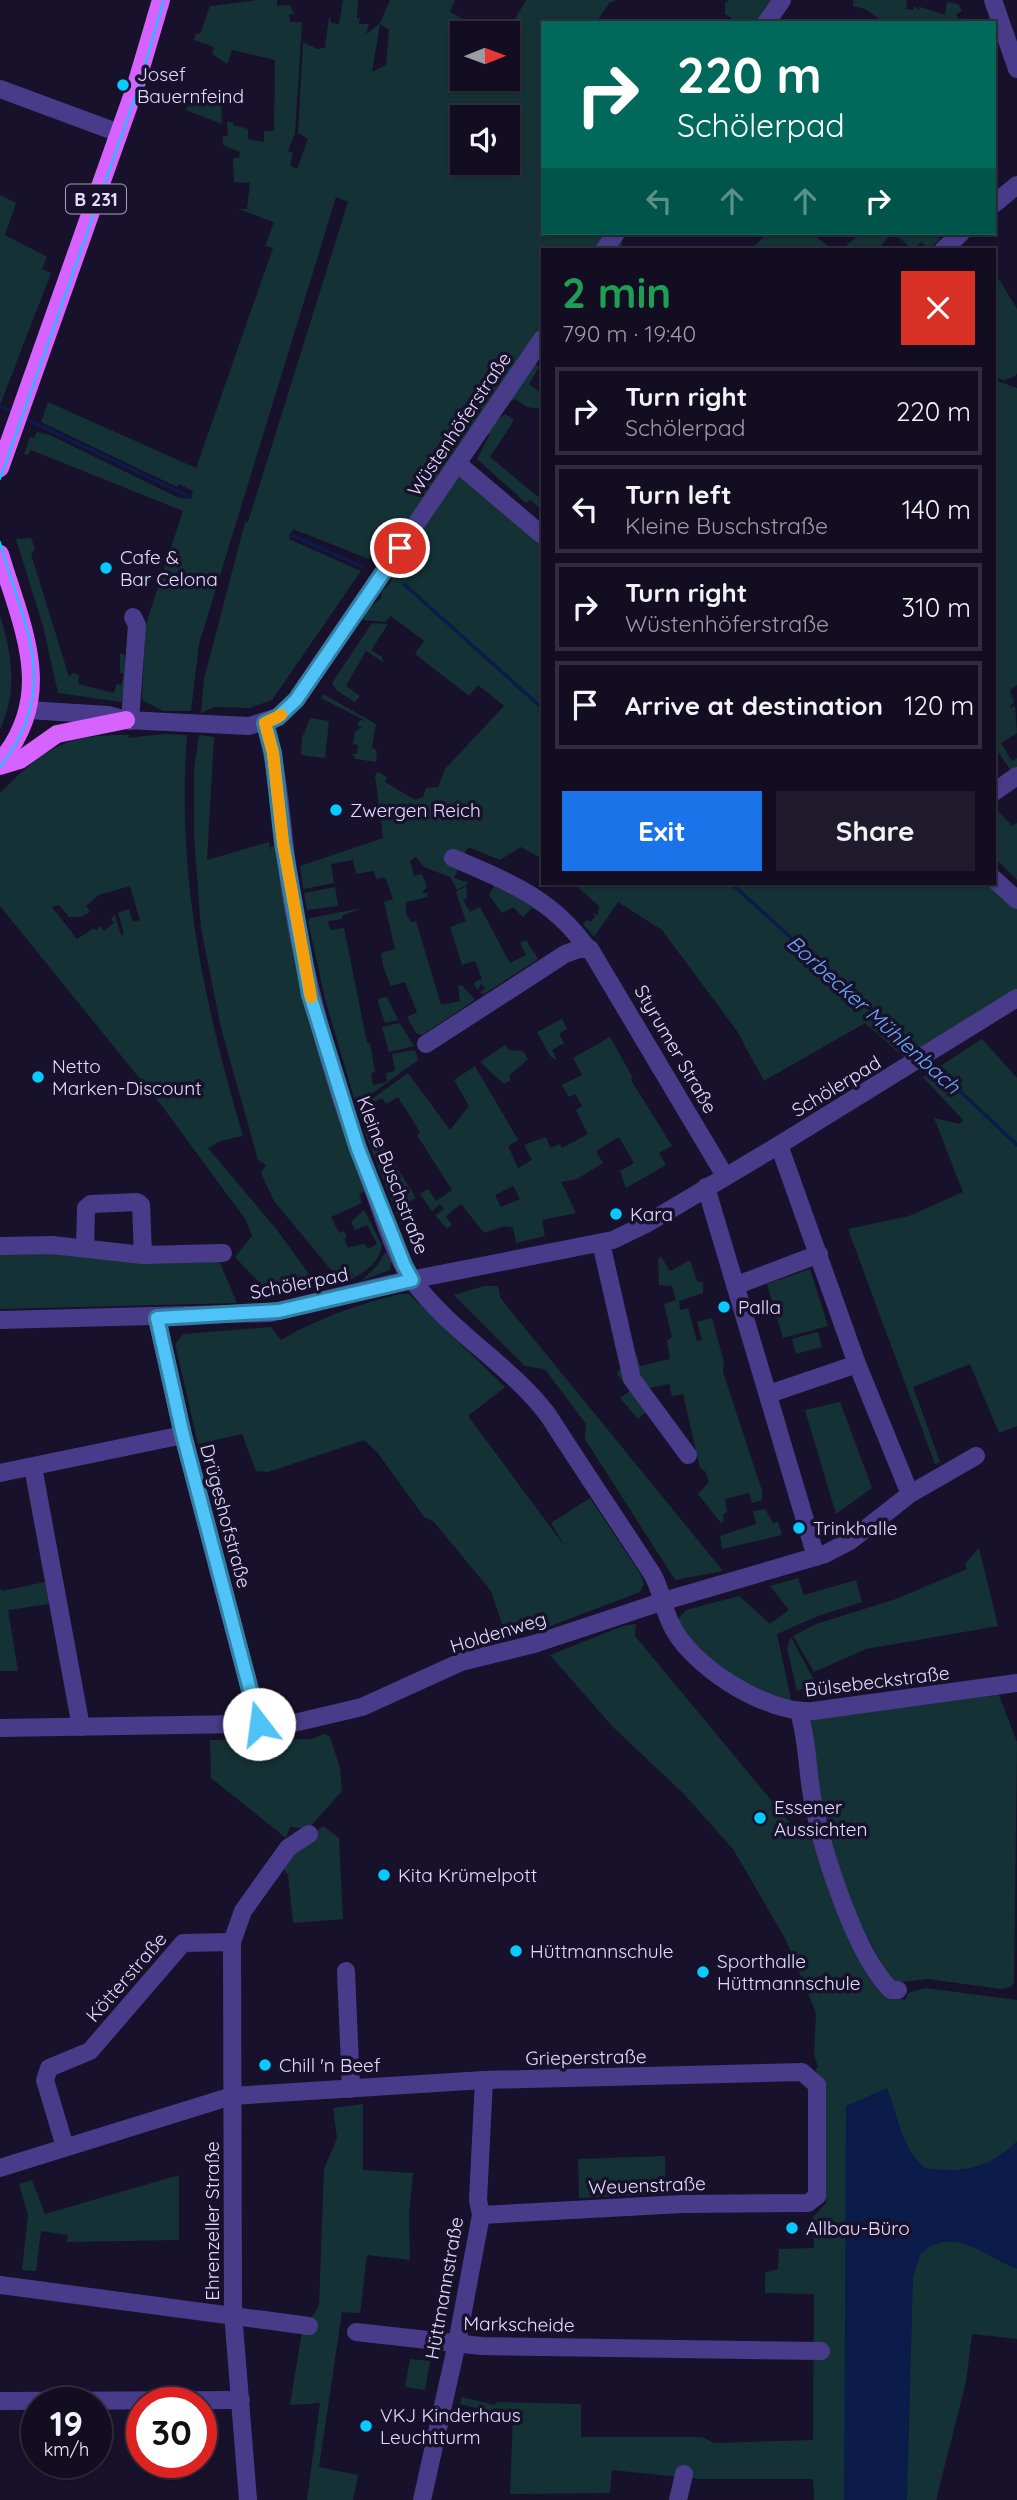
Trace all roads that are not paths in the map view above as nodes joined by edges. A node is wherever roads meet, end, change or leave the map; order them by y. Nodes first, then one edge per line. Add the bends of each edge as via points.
1 (161, 0) edge
2 (782, 0) edge
3 (993, 0) edge
4 (767, 21) edge
5 (1017, 69) edge
6 (0, 89) edge
7 (119, 133) junction
8 (1017, 185) edge
9 (996, 202) edge
10 (959, 235) edge
11 (945, 248) edge
12 (541, 340) edge
13 (457, 463) junction
14 (0, 468) edge
15 (541, 534) edge
16 (0, 554) edge
17 (133, 617) dead end
18 (29, 710) junction
19 (128, 720) junction
20 (265, 723) junction
21 (0, 764) edge
22 (1017, 776) edge
23 (996, 791) edge
24 (453, 858) dead end
25 (996, 880) edge
26 (1017, 900) edge
27 (587, 948) junction
28 (1017, 998) edge
29 (426, 1044) dead end
30 (779, 1145) junction
31 (725, 1176) junction
32 (706, 1187) junction
33 (601, 1243) junction
34 (0, 1246) edge
35 (85, 1248) junction
36 (223, 1253) dead end
37 (819, 1254) junction
38 (143, 1255) junction
39 (412, 1280) junction
40 (737, 1285) junction
41 (157, 1318) junction
42 (0, 1320) edge
43 (857, 1364) junction
44 (769, 1394) junction
45 (183, 1435) junction
46 (688, 1455) dead end
47 (976, 1456) dead end
48 (33, 1467) junction
49 (0, 1474) edge
50 (910, 1494) junction
51 (816, 1557) junction
52 (664, 1601) junction
53 (1017, 1683) edge
54 (799, 1712) junction
55 (259, 1724) junction
56 (82, 1727) junction
57 (0, 1728) edge
58 (309, 1834) dead end
59 (232, 1942) junction
60 (345, 1971) dead end
61 (898, 1990) dead end
62 (484, 2080) junction
63 (351, 2089) junction
64 (232, 2096) junction
65 (65, 2147) junction
66 (0, 2168) edge
67 (815, 2201) joint
68 (481, 2215) junction
69 (0, 2285) edge
70 (233, 2313) junction
71 (309, 2326) dead end
72 (356, 2332) dead end
73 (457, 2343) junction
74 (821, 2351) dead end
75 (241, 2400) junction
76 (0, 2401) edge
77 (684, 2474) dead end
78 (248, 2500) edge
79 (422, 2500) edge
80 (678, 2500) edge

1 - 7 main road, B 231
2 - 4 street
3 - 5 street
6 - 7 street
7 - 14 main road, B 231
8 - 9 street
10 - 11 street
12 - 13 street, Wüstenhöferstraße
13 - 15 street
13 - 20 street, Wüstenhöferstraße via 296,700
16 - 18 main road via 31,661
17 - 19 street via 137,625
18 - 19 street
18 - 21 main road
19 - 20 street via 230,726
19 - 21 main road via 57,734 20,760
20 - 39 street, Kleine Buschstraße via 310,995 358,1149
22 - 23 street
24 - 27 street, Styrumer Straße via 552,907
25 - 26 street
27 - 29 street via 565,954
27 - 31 street, Styrumer Straße via 598,957
28 - 30 street, Schölerpad
30 - 31 street, Schölerpad
30 - 37 street
31 - 32 street, Schölerpad
32 - 33 street, Schölerpad via 633,1231
32 - 40 street
33 - 39 street, Schölerpad
33 - 46 street via 632,1379
34 - 35 street
35 - 38 street
35 - 38 street via 86,1208 137,1202 141,1205
36 - 38 street
37 - 40 street
37 - 43 street
39 - 41 street, Schölerpad via 279,1311
39 - 52 street, Kleine Buschstraße via 533,1395 655,1578
40 - 44 street
41 - 42 street, Schölerpad
41 - 45 street, Drügeshofstraße
43 - 44 street
43 - 50 street
44 - 51 street
45 - 48 street
45 - 55 street, Drügeshofstraße
47 - 50 street, Holdenweg
48 - 49 street
48 - 56 street
50 - 51 street, Holdenweg via 850,1541
51 - 52 street, Holdenweg
52 - 54 street, Bülsebeckstraße via 670,1623 704,1662 744,1692
52 - 55 street, Holdenweg via 461,1662 362,1707 305,1722
53 - 54 street, Bülsebeckstraße
54 - 61 street via 813,1800 831,1870 867,1952 886,1984
55 - 56 street, Holdenweg
56 - 57 street, Holdenweg
58 - 59 street via 288,1848 243,1911
59 - 64 street, Ehrenzeller Straße
59 - 65 street, Kötterstraße via 183,1942 90,2051 49,2068 45,2080
60 - 63 street
62 - 63 street, Grieperstraße
62 - 67 street, Grieperstraße via 802,2071 817,2085
62 - 68 street, Hüttmannstraße
63 - 64 street, Grieperstraße
64 - 65 street, Grieperstraße
64 - 70 street, Ehrenzeller Straße
65 - 66 street, Grieperstraße
67 - 68 street, Weuenstraße
68 - 73 street, Hüttmannstraße
69 - 70 street
70 - 71 street
70 - 75 street, Ehrenzeller Straße
72 - 73 street, Markscheide
73 - 74 street, Markscheide
73 - 79 street, Hüttmannstraße
75 - 76 street
75 - 78 street, Ehrenzeller Straße
77 - 80 street

